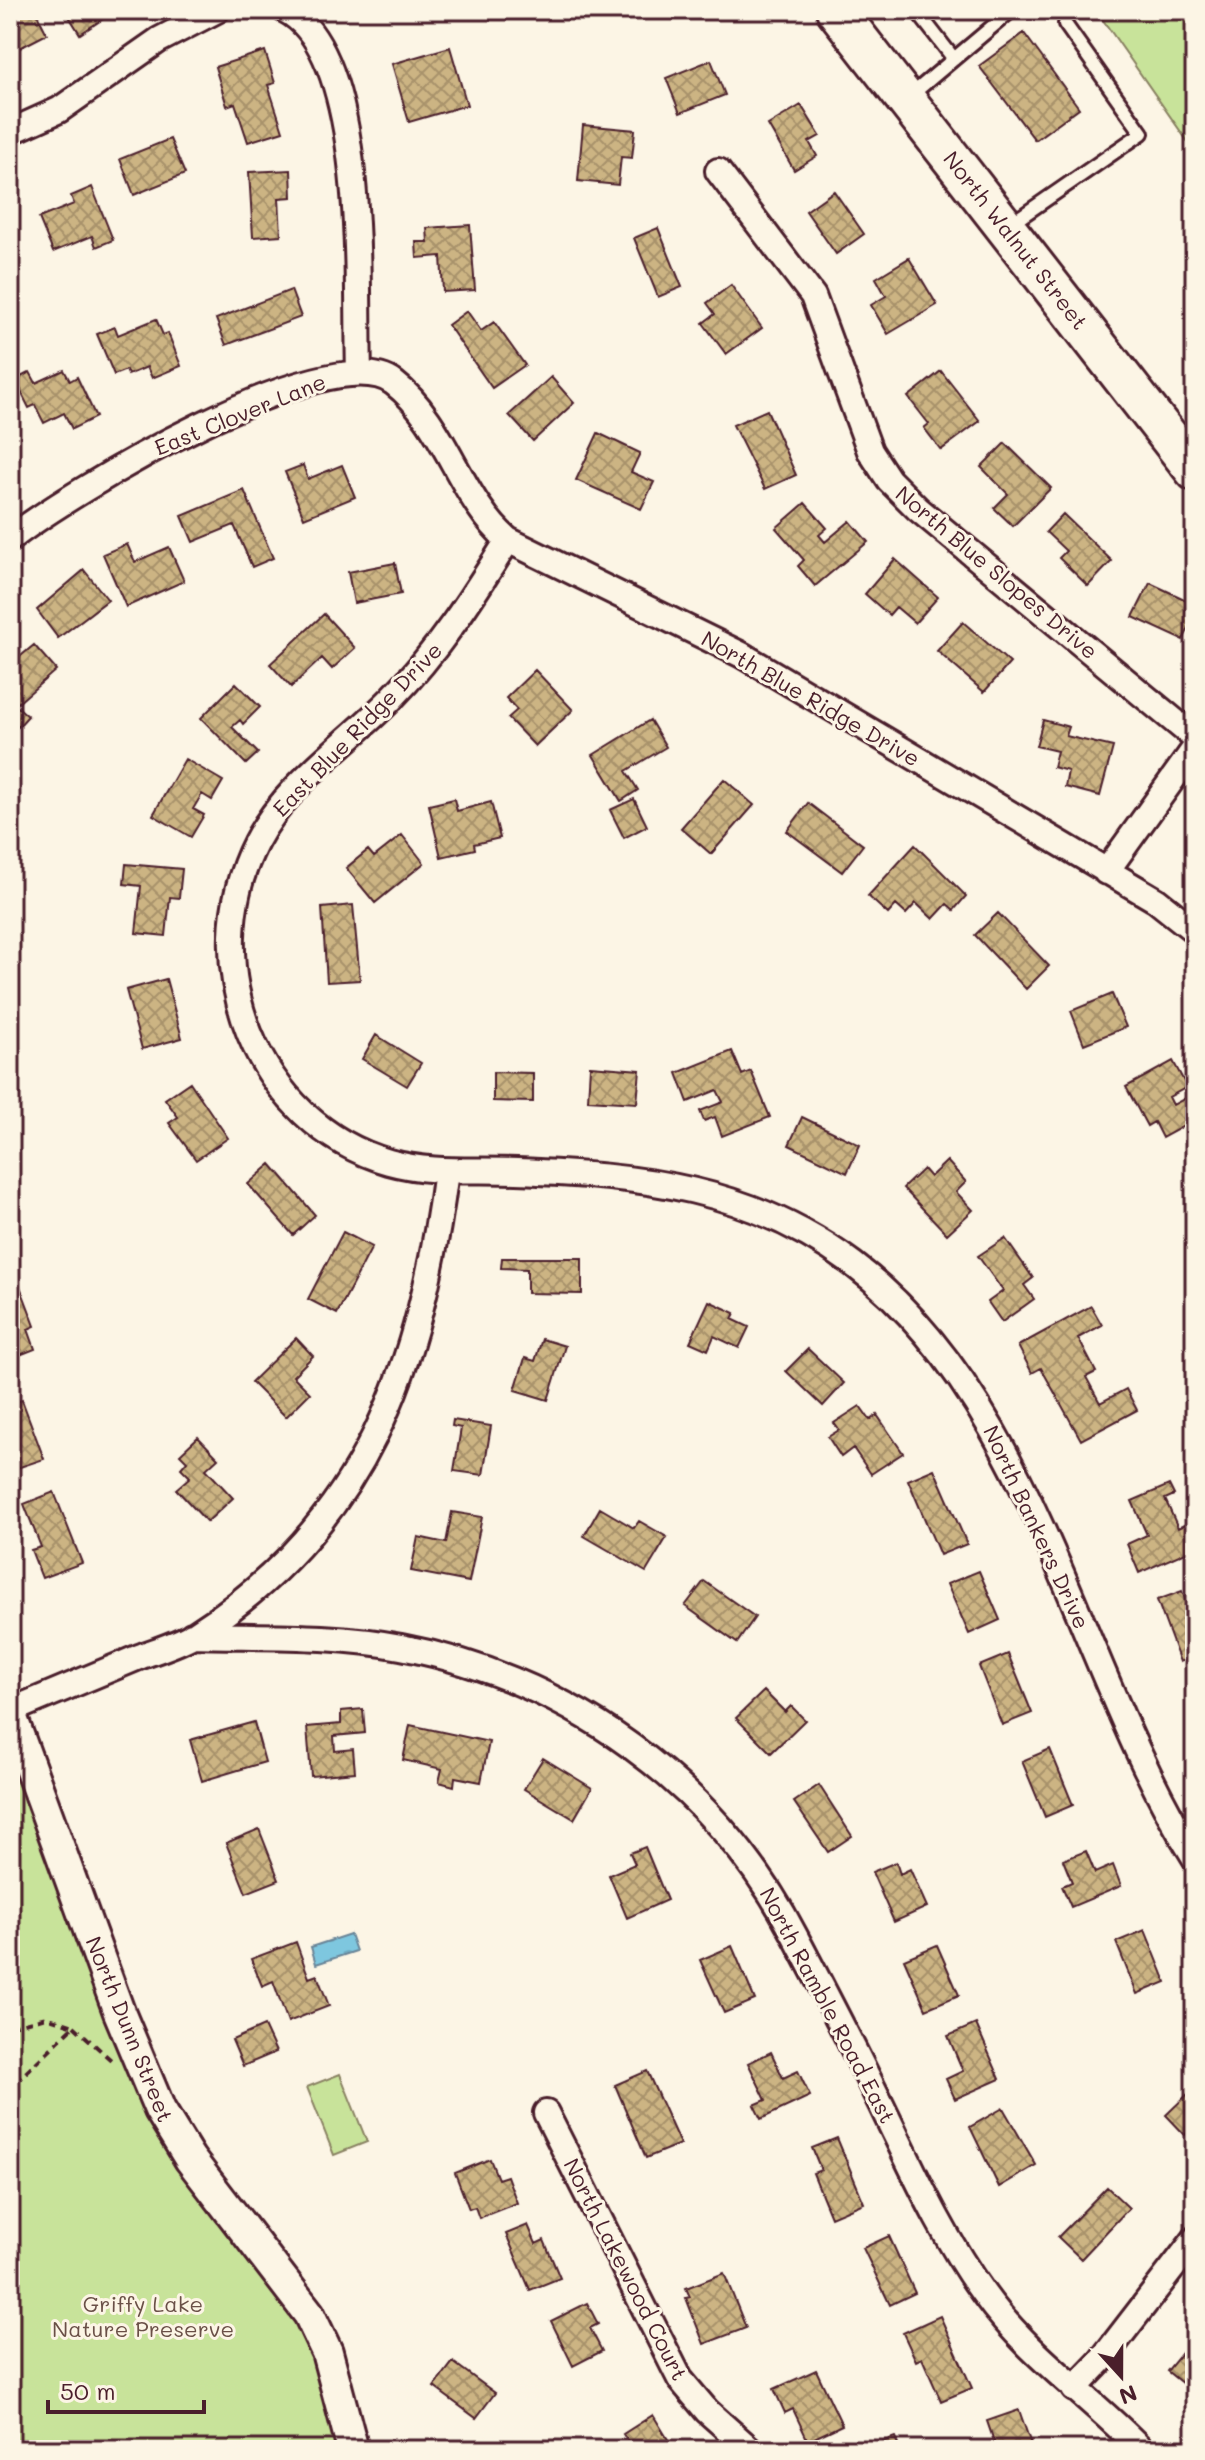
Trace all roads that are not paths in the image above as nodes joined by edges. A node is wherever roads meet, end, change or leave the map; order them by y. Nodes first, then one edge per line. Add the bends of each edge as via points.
1 (217, 10) edge
2 (285, 10) edge
3 (836, 10) edge
4 (916, 10) edge
5 (1012, 10) edge
6 (1065, 24) dead end
7 (954, 59) junction
8 (906, 99) junction
9 (10, 132) edge
10 (718, 171) dead end
11 (1006, 227) junction
12 (359, 372) junction
13 (1187, 454) edge
14 (10, 539) edge
15 (508, 540) junction
16 (1195, 738) edge
17 (1195, 748) edge
18 (1106, 872) junction
19 (1195, 931) edge
20 (446, 1171) junction
21 (192, 1635) junction
22 (10, 1712) edge
23 (1195, 1858) edge
24 (546, 2113) dead end
25 (1195, 2239) edge
26 (1074, 2389) junction
27 (353, 2450) edge
28 (751, 2450) edge
29 (1142, 2450) edge

1 - 9 street via 159,40 59,110
2 - 12 street via 301,22 323,54 348,129
3 - 8 main road, North Walnut Street
4 - 7 lane
5 - 7 lane
6 - 11 lane via 1142,133
7 - 8 lane
8 - 11 main road, North Walnut Street
10 - 16 street, North Blue Slopes Drive via 813,296 856,421 889,480
11 - 13 main road, North Walnut Street
12 - 14 street, East Clover Lane via 327,377 184,433 80,490
12 - 15 street via 386,378 408,396 483,514
15 - 18 street, North Blue Ridge Drive via 742,655
15 - 20 street, East Blue Ridge Drive via 421,666 274,814 247,861 234,912 235,998 255,1049 272,1075 313,1121 363,1153
17 - 18 street
18 - 19 street, North Blue Ridge Drive via 1156,900
20 - 21 street via 433,1261 412,1345 351,1485 284,1561
20 - 23 street, North Bankers Drive via 603,1175 693,1188 809,1236 882,1288 933,1346 998,1436 1151,1777
21 - 22 street
21 - 26 street, North Ramble Road East via 346,1640 460,1661 570,1707 670,1775 727,1831 769,1889 965,2265 1025,2344
22 - 27 street, North Dunn Street via 160,2110 190,2159 309,2314 327,2352
24 - 28 street, North Lakewood Court via 680,2379
25 - 26 street
26 - 29 street, North Ramble Road East

